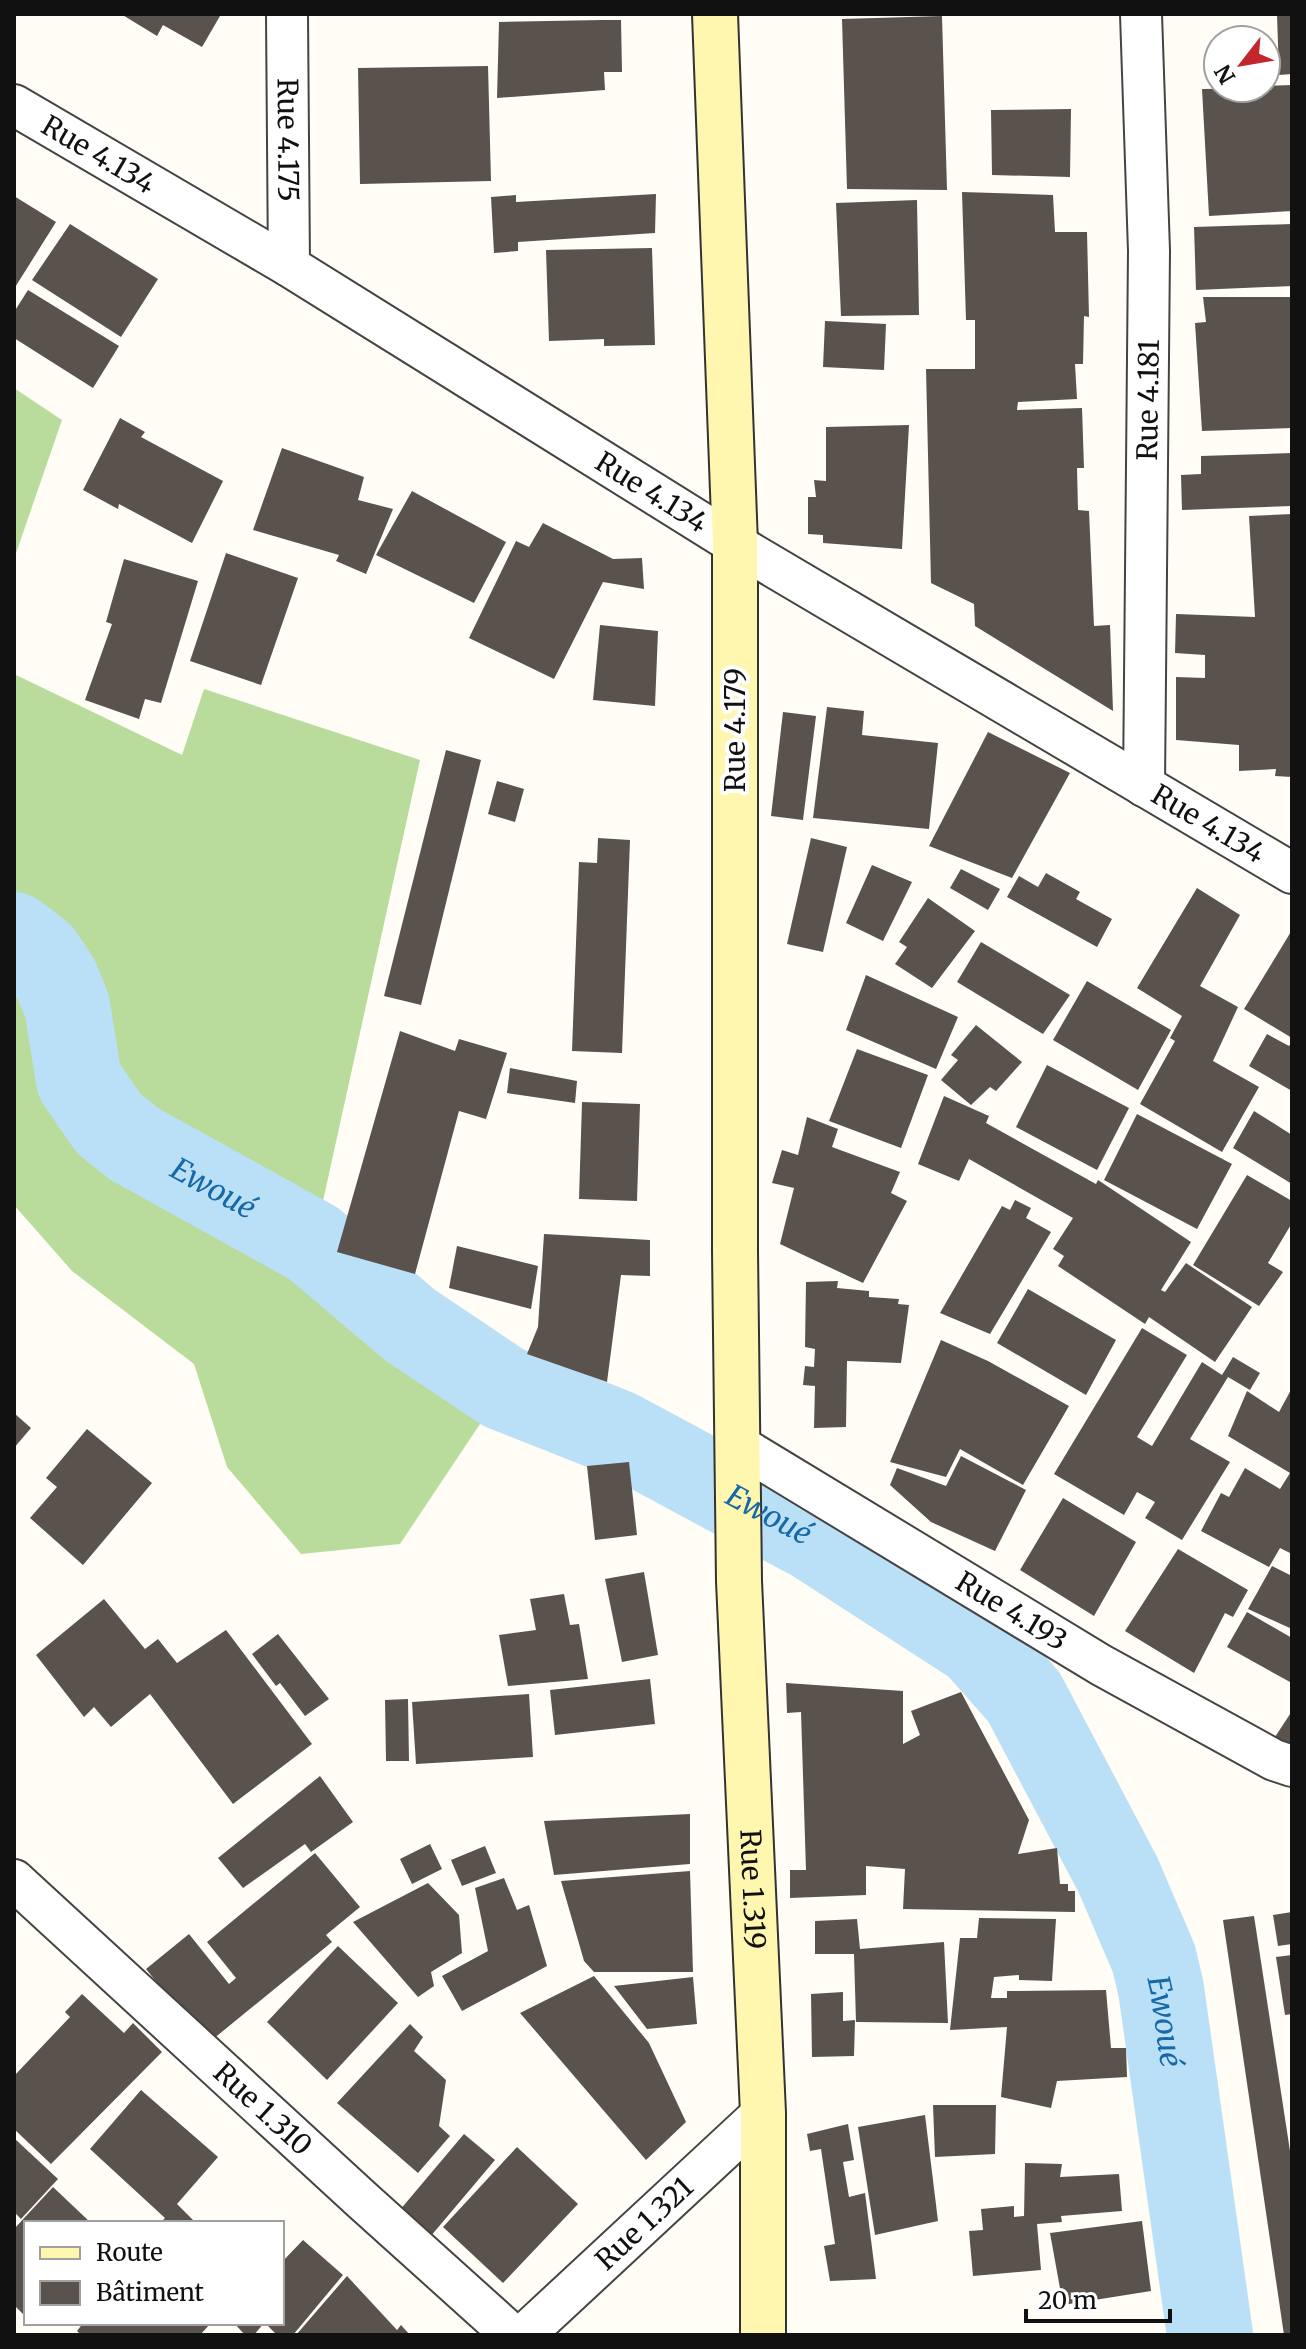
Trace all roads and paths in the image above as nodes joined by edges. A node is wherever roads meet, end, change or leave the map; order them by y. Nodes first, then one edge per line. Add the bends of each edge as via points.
1 (287, 14) edge
2 (715, 14) edge
3 (1141, 14) edge
4 (14, 105) edge
5 (289, 266) junction
6 (735, 544) junction
7 (1144, 786) junction
8 (1292, 873) edge
9 (738, 1445) junction
10 (1292, 1766) edge
11 (14, 1880) edge
12 (763, 2113) junction
13 (512, 2335) edge
14 (524, 2335) edge
15 (763, 2335) edge

1 - 5 street, Rue 4.175
2 - 6 street, Rue 4.179
3 - 7 street, Rue 4.181 via 1149,251
4 - 5 street, Rue 4.134
5 - 6 street, Rue 4.134
6 - 7 street, Rue 4.134
6 - 9 street, Rue 4.179
7 - 8 street, Rue 4.134
9 - 10 street, Rue 4.193 via 1101,1665
9 - 12 street, Rue 1.319 via 739,1581
11 - 13 street, Rue 1.310
12 - 14 street, Rue 1.321
12 - 15 street, Rue 1.319

